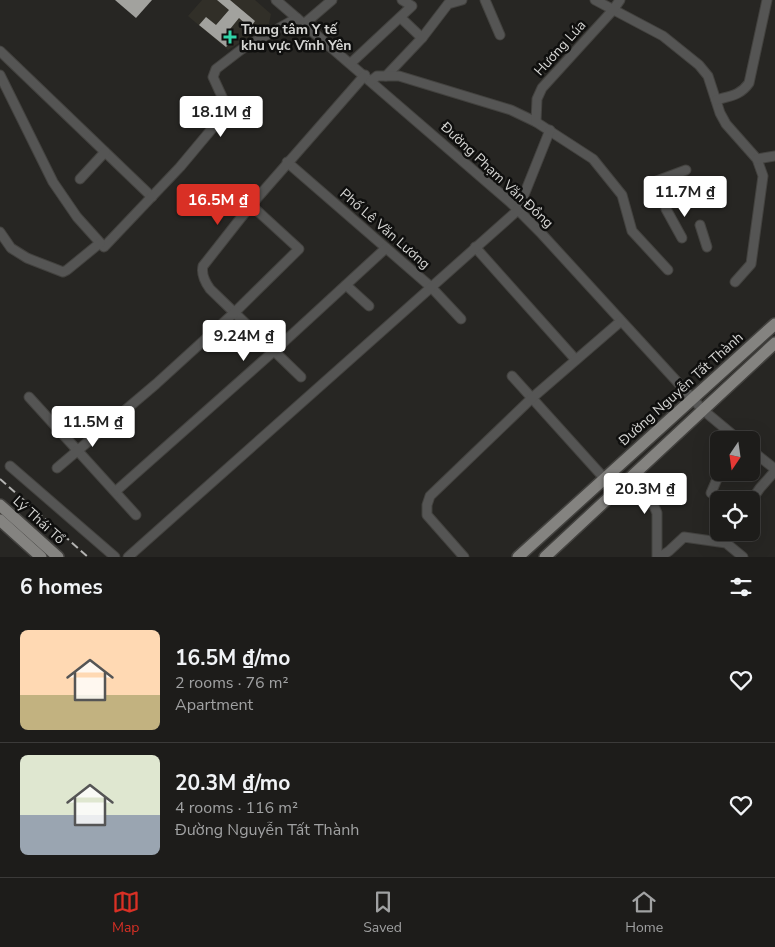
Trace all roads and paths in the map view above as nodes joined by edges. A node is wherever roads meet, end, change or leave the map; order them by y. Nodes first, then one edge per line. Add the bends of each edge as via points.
1 (276, 0) edge
2 (332, 0) edge
3 (402, 0) edge
4 (462, 0) edge
5 (485, 0) edge
6 (595, 0) edge
7 (620, 0) edge
8 (767, 0) edge
9 (613, 10) junction
10 (401, 18) junction
11 (301, 21) junction
12 (500, 35) dead end
13 (422, 38) junction
14 (0, 51) edge
15 (351, 63) junction
16 (0, 75) edge
17 (386, 76) junction
18 (368, 78) junction
19 (716, 100) junction
20 (536, 122) junction
21 (550, 130) junction
22 (105, 152) junction
23 (775, 156) edge
24 (757, 159) junction
25 (287, 162) junction
26 (686, 170) dead end
27 (80, 179) dead end
28 (654, 182) dead end
29 (152, 197) junction
30 (251, 205) junction
31 (666, 209) dead end
32 (518, 210) junction
33 (700, 225) dead end
34 (0, 232) edge
35 (682, 238) dead end
36 (102, 245) junction
37 (475, 247) junction
38 (707, 247) dead end
39 (10, 248) junction
40 (386, 248) junction
41 (0, 251) edge
42 (668, 270) dead end
43 (735, 282) dead end
44 (346, 285) junction
45 (431, 287) junction
46 (369, 306) dead end
47 (235, 312) junction
48 (461, 319) dead end
49 (621, 321) junction
50 (775, 324) edge
51 (775, 343) edge
52 (754, 344) junction
53 (274, 351) junction
54 (763, 354) junction
55 (576, 360) junction
56 (512, 376) dead end
57 (301, 377) dead end
58 (29, 397) dead end
59 (532, 398) junction
60 (692, 398) junction
61 (703, 410) junction
62 (728, 431) edge
63 (78, 450) junction
64 (760, 458) edge
65 (10, 466) dead end
66 (57, 468) dead end
67 (775, 470) edge
68 (639, 471) junction
69 (604, 478) junction
70 (116, 491) junction
71 (758, 491) edge
72 (0, 505) edge
73 (136, 515) dead end
74 (0, 520) edge
75 (549, 529) junction
76 (562, 542) junction
77 (41, 557) edge
78 (58, 557) edge
79 (115, 557) edge
80 (128, 557) edge
81 (464, 557) edge
82 (508, 557) edge
83 (518, 557) edge
84 (545, 557) edge
85 (550, 557) edge
86 (658, 557) edge
87 (743, 557) edge

1 - 11 street, Đường Phạm Văn Đồng
2 - 11 street
3 - 10 street via 412,6
4 - 13 street via 448,4
5 - 12 street
6 - 9 street
7 - 9 street, Hương Lúa
8 - 19 street via 749,83 738,94
9 - 19 street via 663,36 699,65 708,76
9 - 20 street, Hương Lúa via 542,88 537,99
10 - 13 street
10 - 15 street
11 - 15 street, Đường Phạm Văn Đồng
11 - 29 street via 242,49 216,69 213,77 226,112
13 - 17 street
14 - 22 street
15 - 18 street, Đường Phạm Văn Đồng
16 - 36 street via 53,182
17 - 18 street
17 - 20 street via 399,76 486,102
18 - 25 street
18 - 32 street, Đường Phạm Văn Đồng
19 - 24 street via 726,124
20 - 21 street
21 - 32 street
21 - 42 street via 593,158 622,195 632,231
22 - 27 street
22 - 29 street
23 - 24 street
24 - 43 street via 763,176 751,264
25 - 30 street
25 - 40 street, Phố Lê Văn Lương
26 - 28 street
29 - 36 street
30 - 47 street via 202,266 210,289
30 - 47 street via 299,249
31 - 35 street
32 - 37 street
32 - 49 street, Đường Phạm Văn Đồng
33 - 38 street
34 - 39 street
36 - 39 street via 63,272
37 - 45 street
37 - 55 street
39 - 41 street
40 - 44 street
40 - 45 street, Phố Lê Văn Lương
44 - 46 street
44 - 53 street
45 - 48 street, Phố Lê Văn Lương
45 - 80 street
47 - 53 street
47 - 63 street
49 - 55 street
49 - 60 street, Đường Phạm Văn Đồng
50 - 52 main road, Đường Nguyễn Tất Thành
51 - 54 main road, Đường Nguyễn Tất Thành
52 - 54 main road
52 - 60 main road, Đường Nguyễn Tất Thành
53 - 57 street
53 - 70 street
54 - 61 main road, Đường Nguyễn Tất Thành
55 - 59 street
56 - 59 street
58 - 63 street
59 - 69 street
59 - 81 street via 430,496 427,515
60 - 61 street, Đường Phạm Văn Đồng
60 - 69 main road, Đường Nguyễn Tất Thành
61 - 62 street, Đường Phạm Văn Đồng
61 - 68 main road, Đường Nguyễn Tất Thành
63 - 66 street
63 - 70 street
64 - 67 street
65 - 79 street
67 - 71 street
68 - 76 main road, Đường Nguyễn Tất Thành
68 - 86 street via 657,513
69 - 75 main road, Đường Nguyễn Tất Thành
70 - 73 street
72 - 78 main road, Lý Thái Tổ
74 - 77 main road, Lý Thái Tổ
75 - 82 main road
75 - 83 main road, Đường Nguyễn Tất Thành
76 - 84 main road, Đường Nguyễn Tất Thành
76 - 85 main road
86 - 87 street via 684,537 726,543

